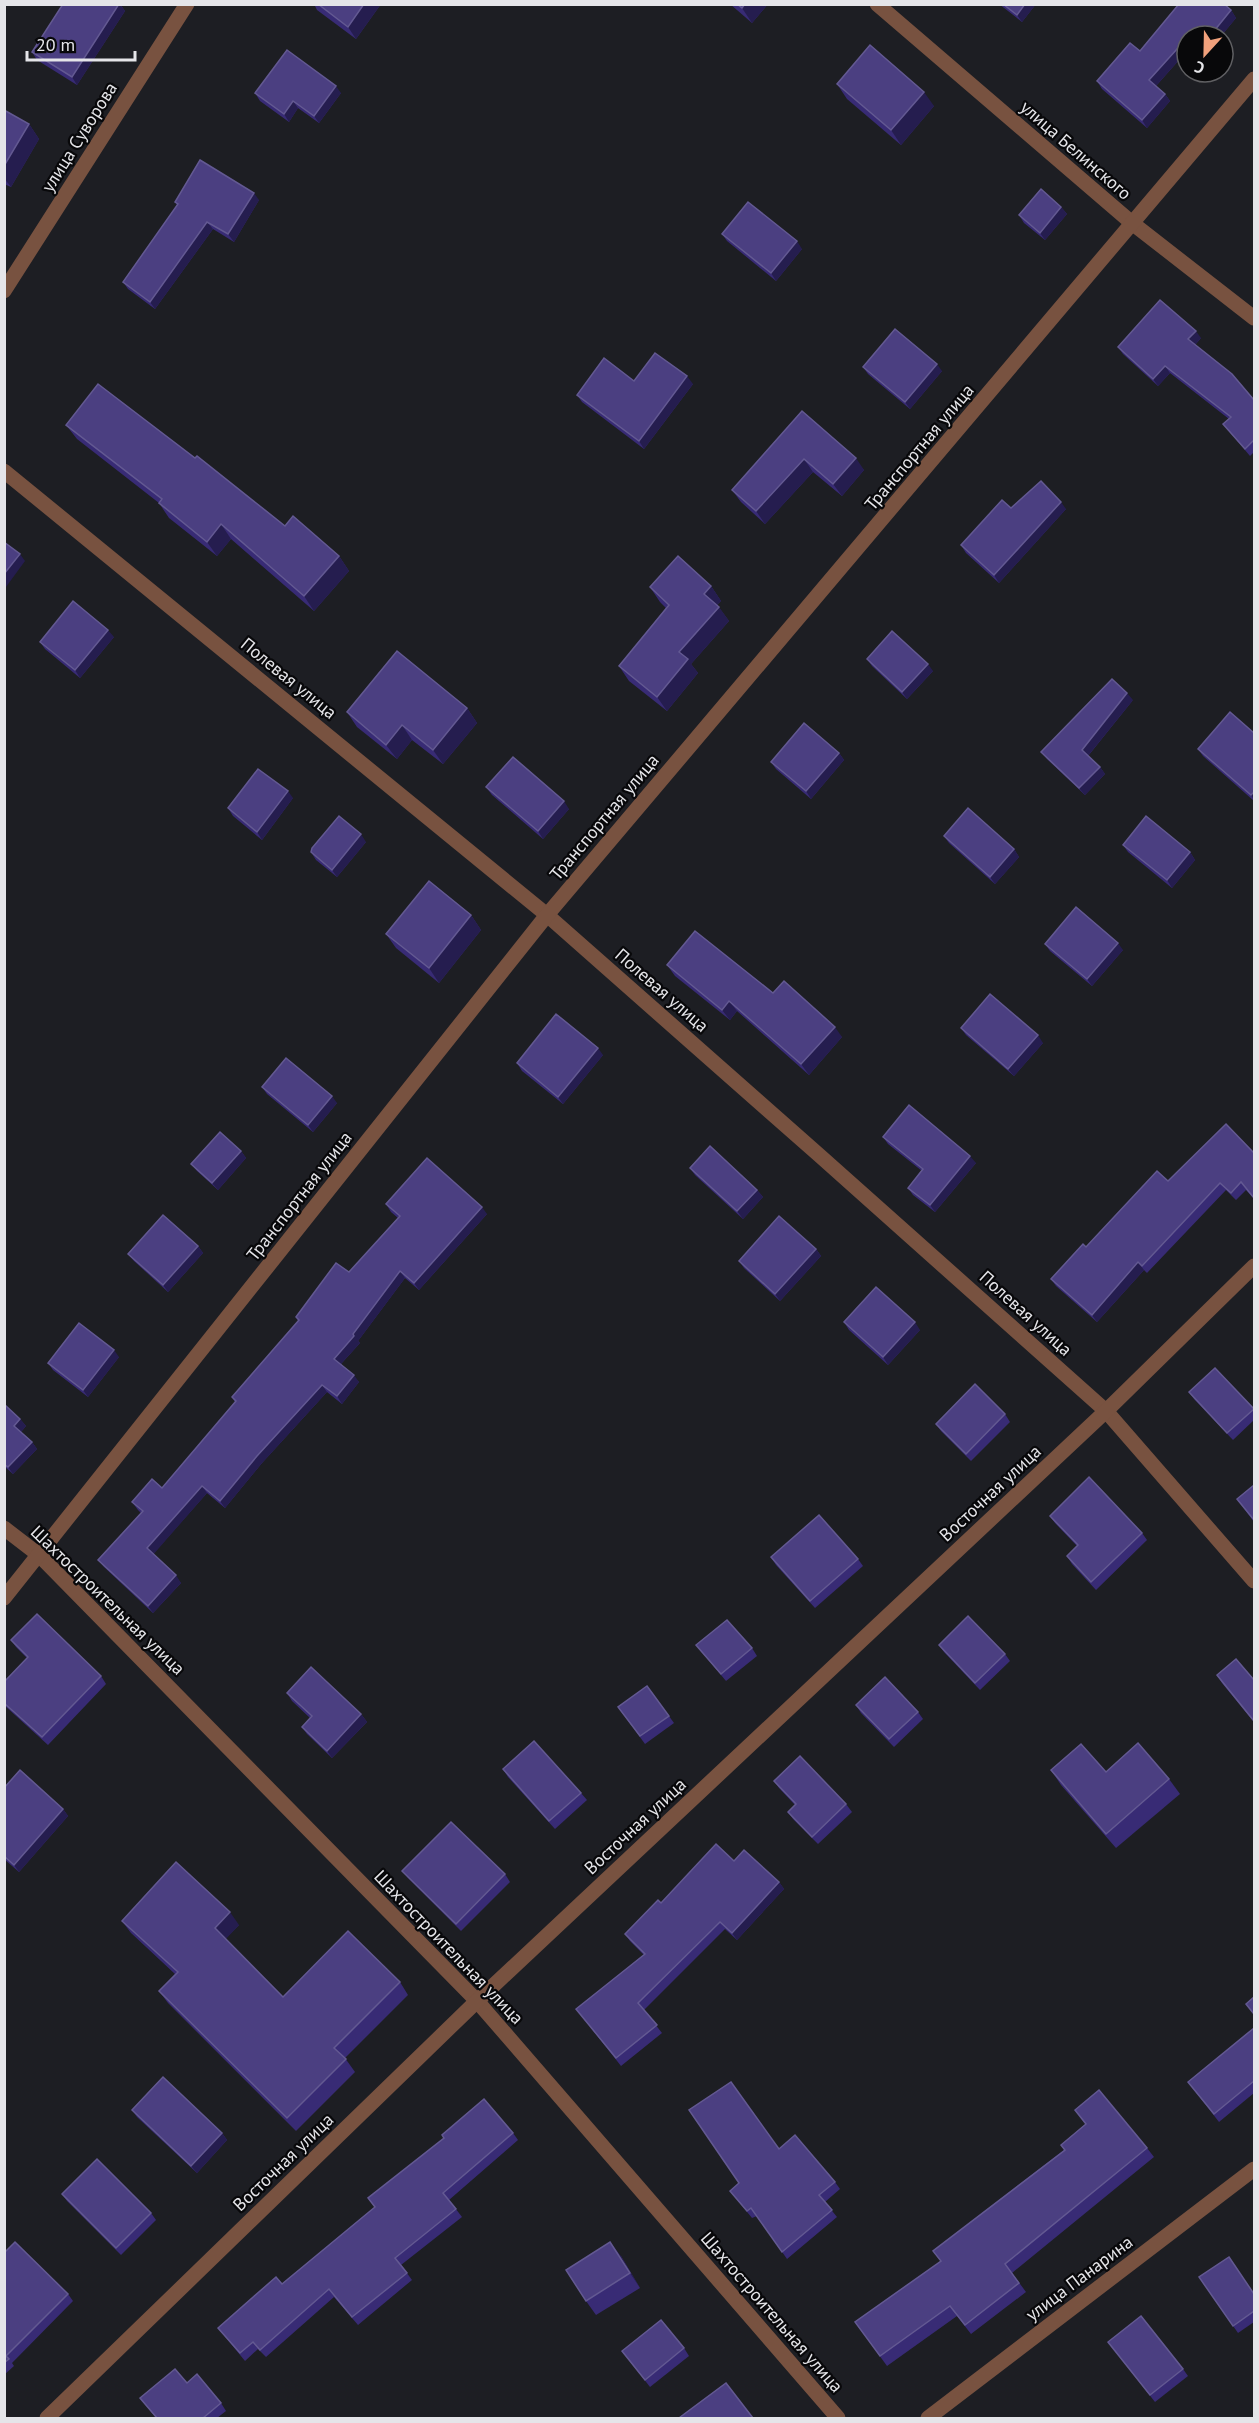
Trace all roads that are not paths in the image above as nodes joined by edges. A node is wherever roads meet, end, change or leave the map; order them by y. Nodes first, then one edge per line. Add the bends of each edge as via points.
1 (187, 4) edge
2 (877, 4) edge
3 (1254, 79) edge
4 (1132, 224) junction
5 (4, 291) edge
6 (1254, 318) edge
7 (4, 471) edge
8 (547, 915) junction
9 (1254, 1266) edge
10 (1106, 1411) junction
11 (4, 1528) edge
12 (39, 1555) junction
13 (1254, 1581) edge
14 (4, 1598) edge
15 (477, 2001) junction
16 (1254, 2169) edge
17 (47, 2418) edge
18 (838, 2418) edge
19 (928, 2418) edge

1 - 5 street, улица Суворова
2 - 4 street, улица Белинского
3 - 4 street, Транспортная улица
4 - 6 street, улица Белинского
4 - 8 street, Транспортная улица
7 - 8 street, Полевая улица
8 - 10 street, Полевая улица
8 - 12 street, Транспортная улица
9 - 10 street, Восточная улица
10 - 13 street, Полевая улица
10 - 15 street, Восточная улица
11 - 12 street, Шахтостроительная улица
12 - 14 street, Транспортная улица
12 - 15 street, Шахтостроительная улица
15 - 17 street, Восточная улица
15 - 18 street, Шахтостроительная улица
16 - 19 street, улица Панарина

